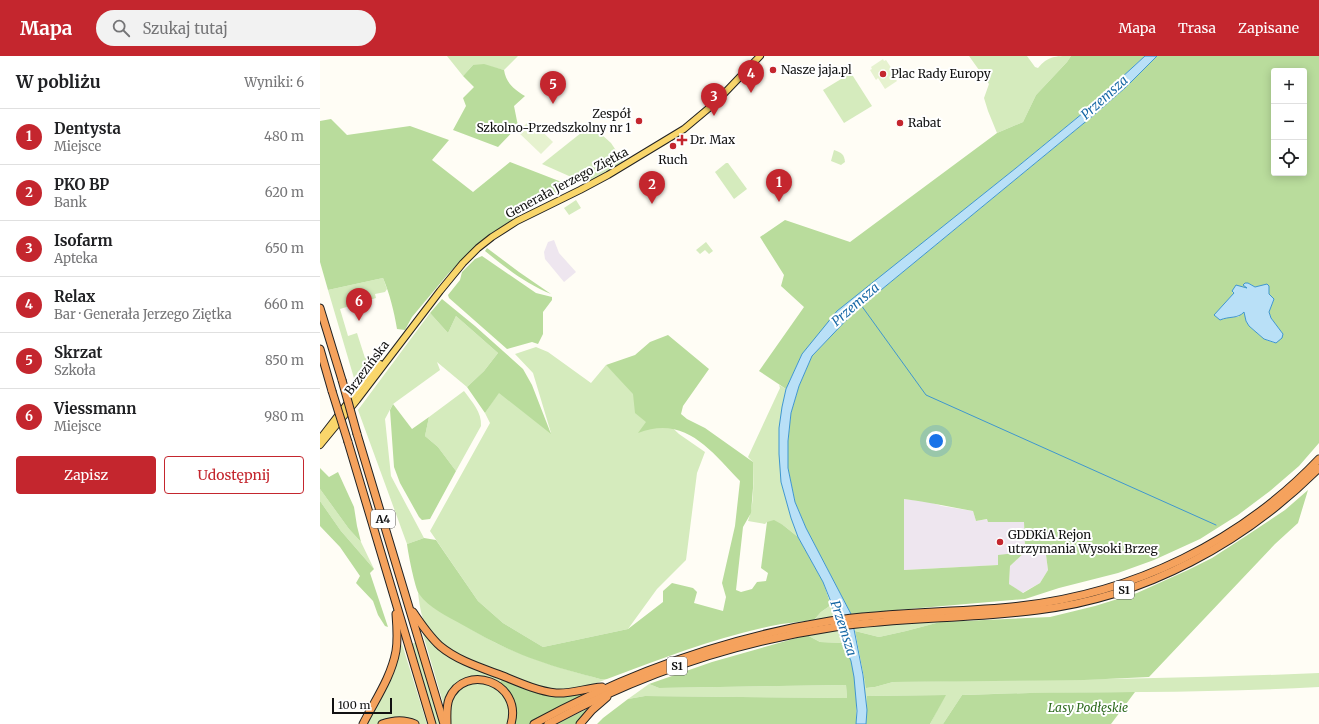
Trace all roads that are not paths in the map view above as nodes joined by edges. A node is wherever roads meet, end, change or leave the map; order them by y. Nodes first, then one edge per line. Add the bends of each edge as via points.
1 (760, 56) edge
2 (320, 308) edge
3 (399, 344) junction
4 (320, 349) edge
5 (320, 439) edge
6 (320, 445) edge
7 (1319, 459) edge
8 (1319, 468) edge
9 (396, 604) junction
10 (409, 605) junction
11 (893, 617) junction
12 (610, 689) junction
13 (363, 724) edge
14 (382, 724) edge
15 (415, 724) edge
16 (432, 724) edge
17 (446, 724) edge
18 (511, 724) edge
19 (534, 724) edge
20 (548, 724) edge
21 (580, 724) edge

1 - 3 main road, Generała Jerzego Ziętka via 715,103 684,128 608,175 517,221 484,243 463,263
2 - 10 highway, A4, bridge
3 - 5 main road, Brzezińska via 367,378
3 - 6 main road, Brzezińska
4 - 9 highway, A4, bridge
7 - 11 highway, S1 via 1284,492 1239,527 1187,557 1137,579 1096,592 1047,602
8 - 11 highway, S1 via 1273,510 1232,539 1189,563 1141,584 1089,601 1040,610
9 - 13 highway via 397,636 394,660
9 - 16 highway, A4
10 - 12 highway via 426,631 440,646 476,666 523,684 554,692
10 - 17 highway, A4
11 - 12 highway, S1 via 820,626 708,656
12 - 19 highway, S1
12 - 20 highway, S1
12 - 21 highway
14 - 15 highway via 394,720
17 - 18 highway via 448,705 454,692 465,683 480,680 496,684 505,692 512,705

